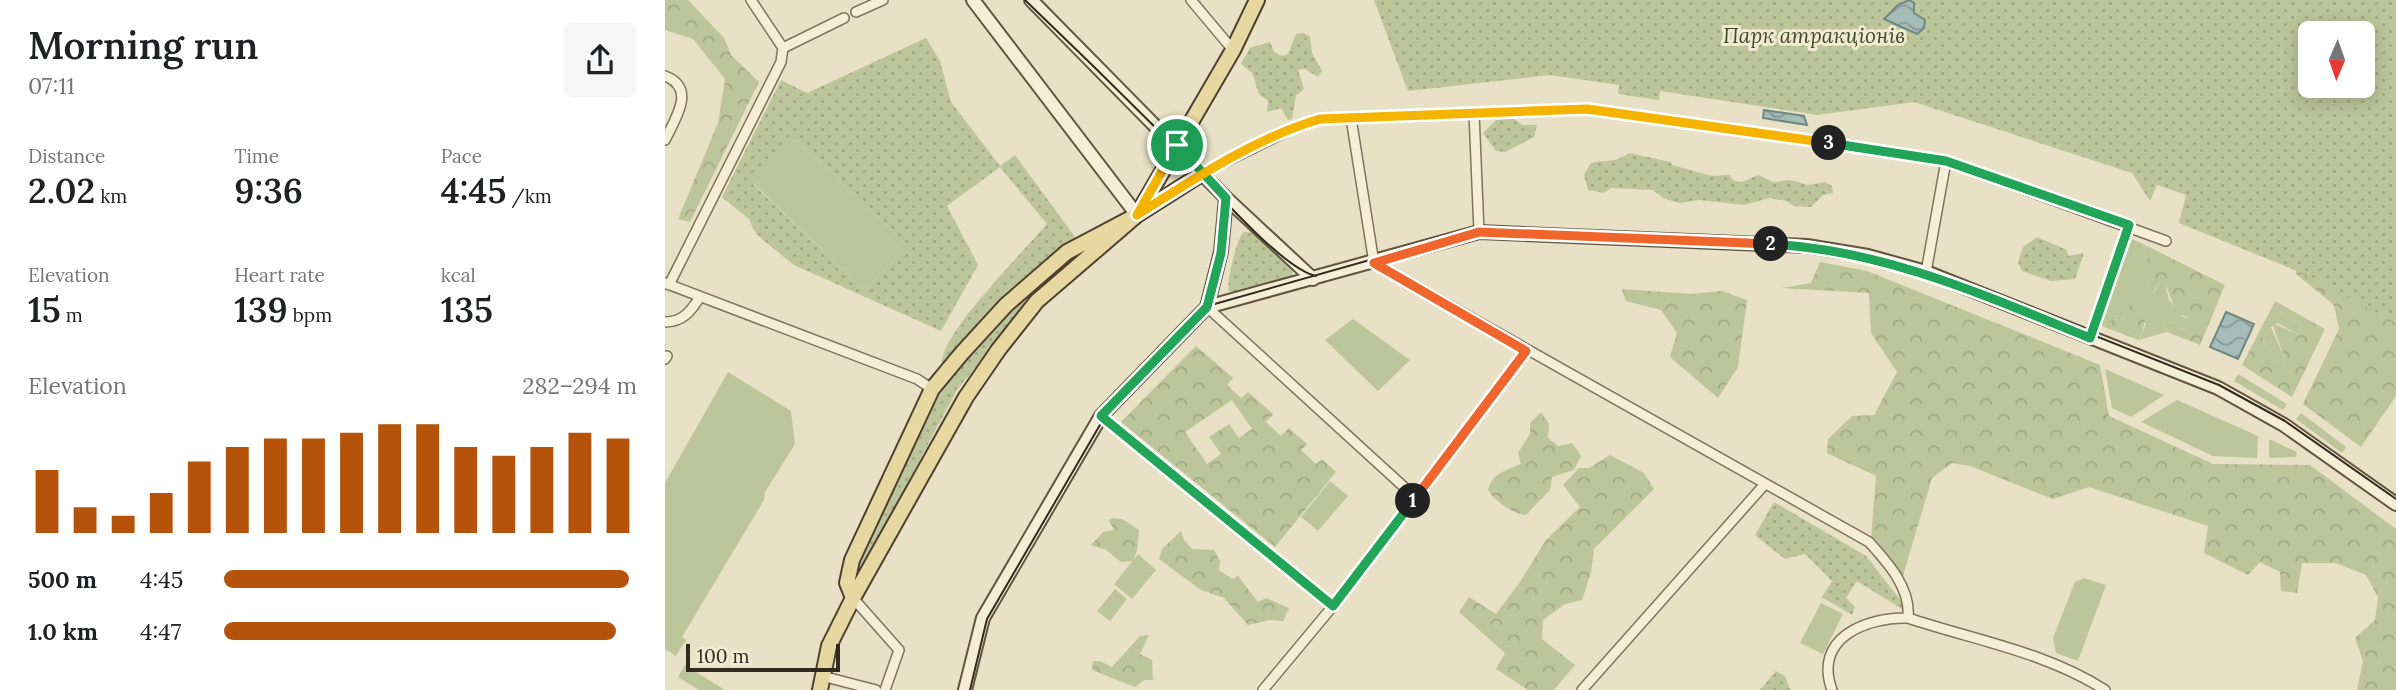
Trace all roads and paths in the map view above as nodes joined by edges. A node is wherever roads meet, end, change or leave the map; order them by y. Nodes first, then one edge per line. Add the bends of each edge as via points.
1 (751, 0) edge
2 (883, 0) edge
3 (973, 0) edge
4 (1031, 0) edge
5 (1191, 0) edge
6 (1257, 0) edge
7 (856, 12) dead end
8 (844, 18) dead end
9 (783, 48) junction
10 (1233, 50) junction
11 (665, 76) edge
12 (1474, 113) junction
13 (1351, 118) junction
14 (665, 140) edge
15 (1177, 145) junction
16 (1946, 161) junction
17 (1203, 173) junction
18 (1226, 198) junction
19 (1137, 215) junction
20 (2129, 225) junction
21 (1479, 232) junction
22 (2166, 242) dead end
23 (1374, 263) junction
24 (1926, 272) junction
25 (1313, 279) junction
26 (667, 284) edge
27 (700, 297) junction
28 (1207, 307) junction
29 (665, 322) edge
30 (2090, 338) junction
31 (1526, 351) junction
32 (932, 389) junction
33 (1101, 416) junction
34 (1765, 484) junction
35 (1416, 498) junction
36 (2396, 504) edge
37 (853, 598) junction
38 (1333, 606) junction
39 (1908, 618) junction
40 (821, 683) edge
41 (1266, 687) edge
42 (876, 690) edge
43 (885, 690) edge
44 (965, 690) edge
45 (1583, 690) edge
46 (1832, 690) edge
47 (2105, 690) edge

1 - 9 street
2 - 7 street
3 - 19 main road
4 - 15 main road
5 - 10 street
6 - 10 main road
8 - 9 street
9 - 26 street via 781,62
10 - 15 main road
11 - 14 street via 676,81 683,96
12 - 13 street
12 - 16 street via 1587,109
12 - 21 street
13 - 17 street via 1300,125
13 - 23 street
15 - 17 main road
15 - 19 main road
16 - 20 street
16 - 24 street
17 - 18 main road
17 - 19 main road
18 - 25 main road
18 - 28 main road via 1221,253
19 - 32 main road via 1067,252 1006,305
19 - 37 main road via 1037,302 999,349 948,428
20 - 22 street
20 - 30 street
21 - 23 main road
21 - 24 main road via 1807,246
23 - 25 main road
23 - 31 street
24 - 30 main road
25 - 28 main road
26 - 27 street
27 - 29 street via 680,320
27 - 32 street via 917,379
28 - 33 main road
28 - 35 street
30 - 36 main road via 2218,388 2284,425
31 - 34 street
31 - 35 street
32 - 37 main road via 848,572
33 - 38 street
33 - 44 main road via 983,618
34 - 39 street via 1869,542 1901,583 1909,605
34 - 45 street
35 - 38 street
37 - 40 main road via 829,646
37 - 43 street via 899,650
38 - 41 street
39 - 46 street via 1886,617 1847,633 1829,665
39 - 47 street via 2065,667
40 - 42 street

